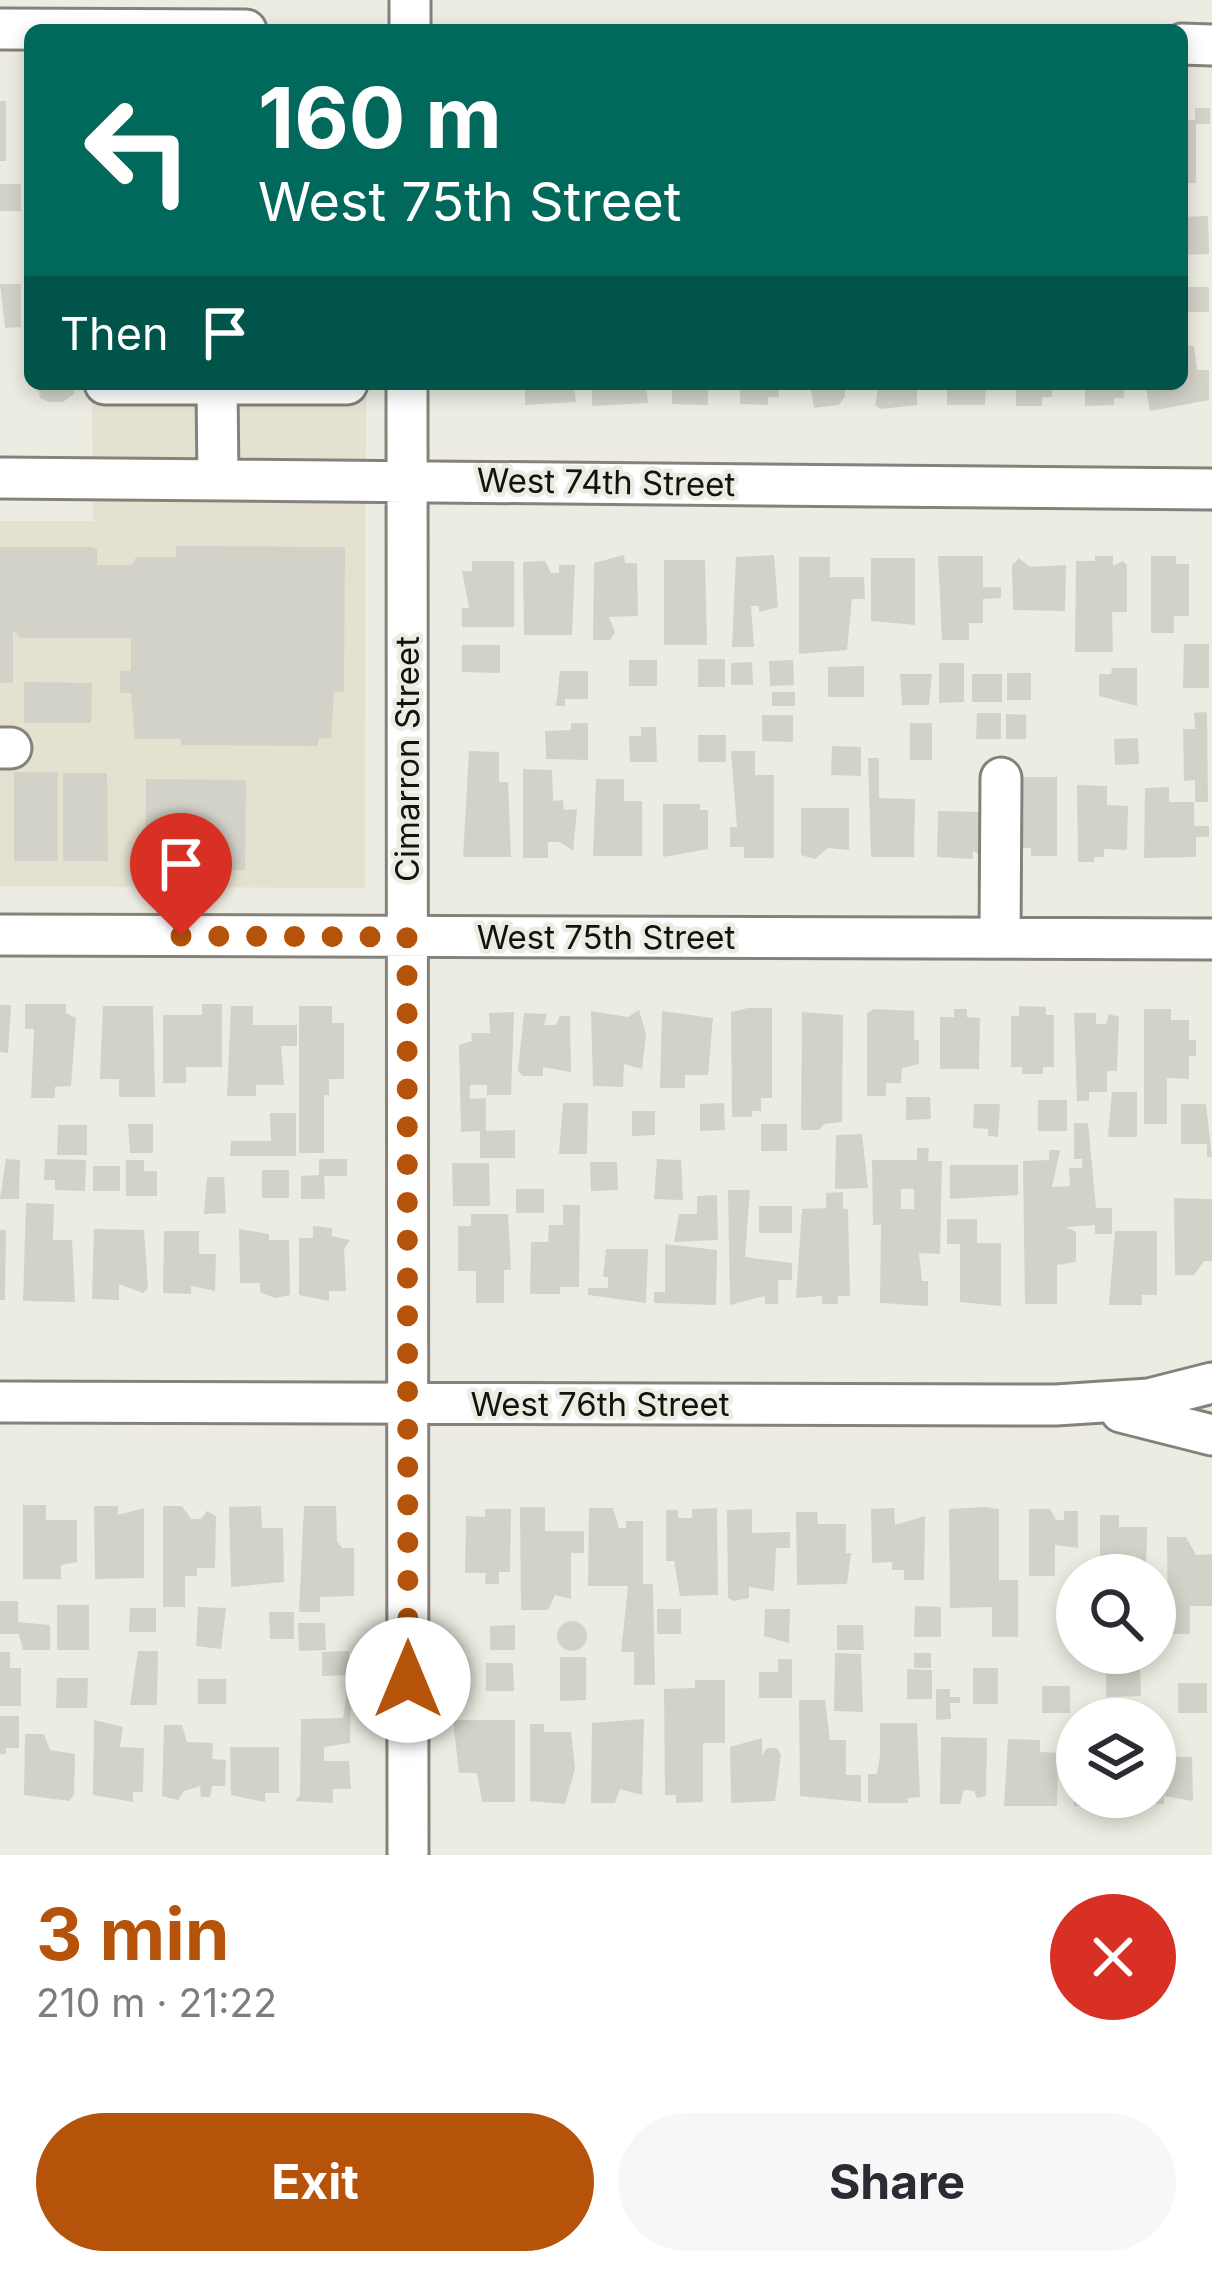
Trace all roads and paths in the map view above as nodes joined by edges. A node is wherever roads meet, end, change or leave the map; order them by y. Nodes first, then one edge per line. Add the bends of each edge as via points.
1 (217, 390) edge
2 (407, 390) edge
3 (0, 478) edge
4 (218, 479) junction
5 (406, 480) junction
6 (1212, 489) edge
7 (1001, 778) dead end
8 (0, 935) edge
9 (407, 937) junction
10 (1000, 938) junction
11 (1212, 939) edge
12 (1212, 1383) edge
13 (0, 1402) edge
14 (408, 1403) junction
15 (1056, 1405) junction
16 (1212, 1435) edge
17 (408, 1855) edge

1 - 4 street
2 - 5 street, Cimarron Street
3 - 4 street, West 74th Street
4 - 5 street, West 74th Street
5 - 6 street, West 74th Street
5 - 9 street, Cimarron Street
7 - 10 street
8 - 9 street, West 75th Street
9 - 10 street, West 75th Street
9 - 14 street, Cimarron Street
10 - 11 street, West 75th Street
12 - 15 street, West 76th Street via 1149,1400
13 - 14 street, West 76th Street
14 - 15 street, West 76th Street
14 - 17 street, Cimarron Street
15 - 16 street, West 76th Street via 1146,1415

